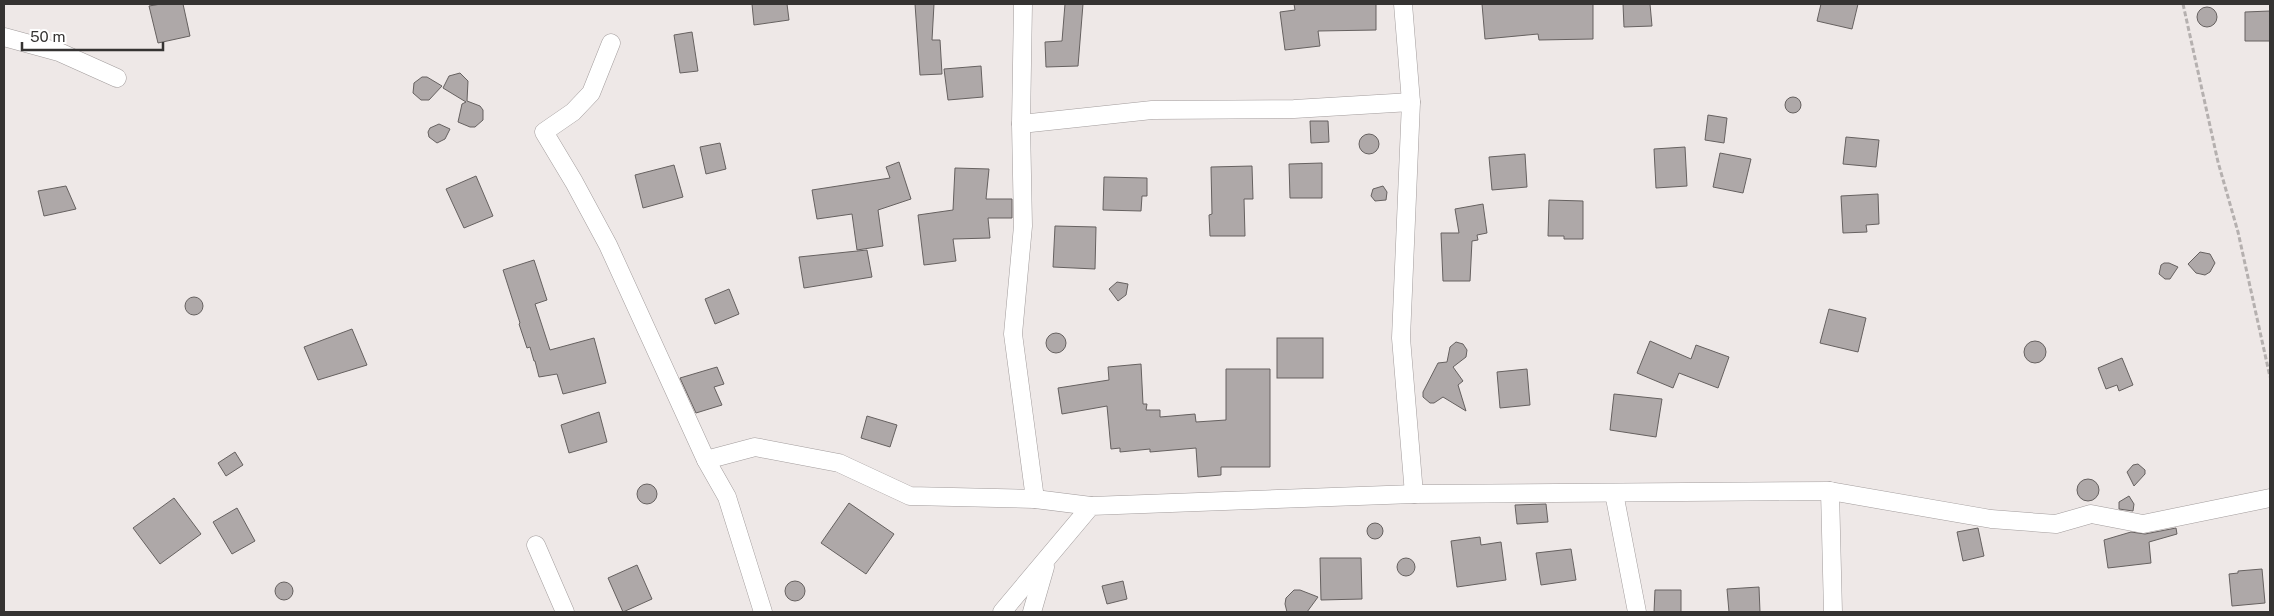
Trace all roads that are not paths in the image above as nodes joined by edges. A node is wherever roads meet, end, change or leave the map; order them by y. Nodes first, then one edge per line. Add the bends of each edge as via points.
1 (1023, 4) edge
2 (1403, 4) edge
3 (4, 37) edge
4 (611, 43) dead end
5 (117, 78) dead end
6 (1412, 102) junction
7 (1021, 124) junction
8 (706, 460) junction
9 (1830, 491) junction
10 (1614, 492) junction
11 (1414, 494) junction
12 (2270, 498) edge
13 (1035, 500) junction
14 (1091, 506) junction
15 (536, 545) dead end
16 (1047, 560) junction
17 (565, 612) edge
18 (763, 612) edge
19 (1002, 612) edge
20 (1032, 612) edge
21 (1637, 612) edge
22 (1833, 612) edge

1 - 7 street
2 - 6 street
3 - 5 street via 59,52
4 - 8 street via 591,93 573,112 544,132 608,246
6 - 7 street via 1294,109 1152,110
6 - 11 street via 1401,338
7 - 13 street via 1023,226 1013,334
8 - 13 street via 755,447 839,463 910,496
8 - 18 street via 727,497
9 - 10 street
9 - 12 street via 1991,520 2056,524 2091,514 2143,524
9 - 22 street
10 - 11 street
10 - 21 street
11 - 14 street
13 - 14 street
14 - 16 street
15 - 17 street
16 - 19 street
16 - 20 street

